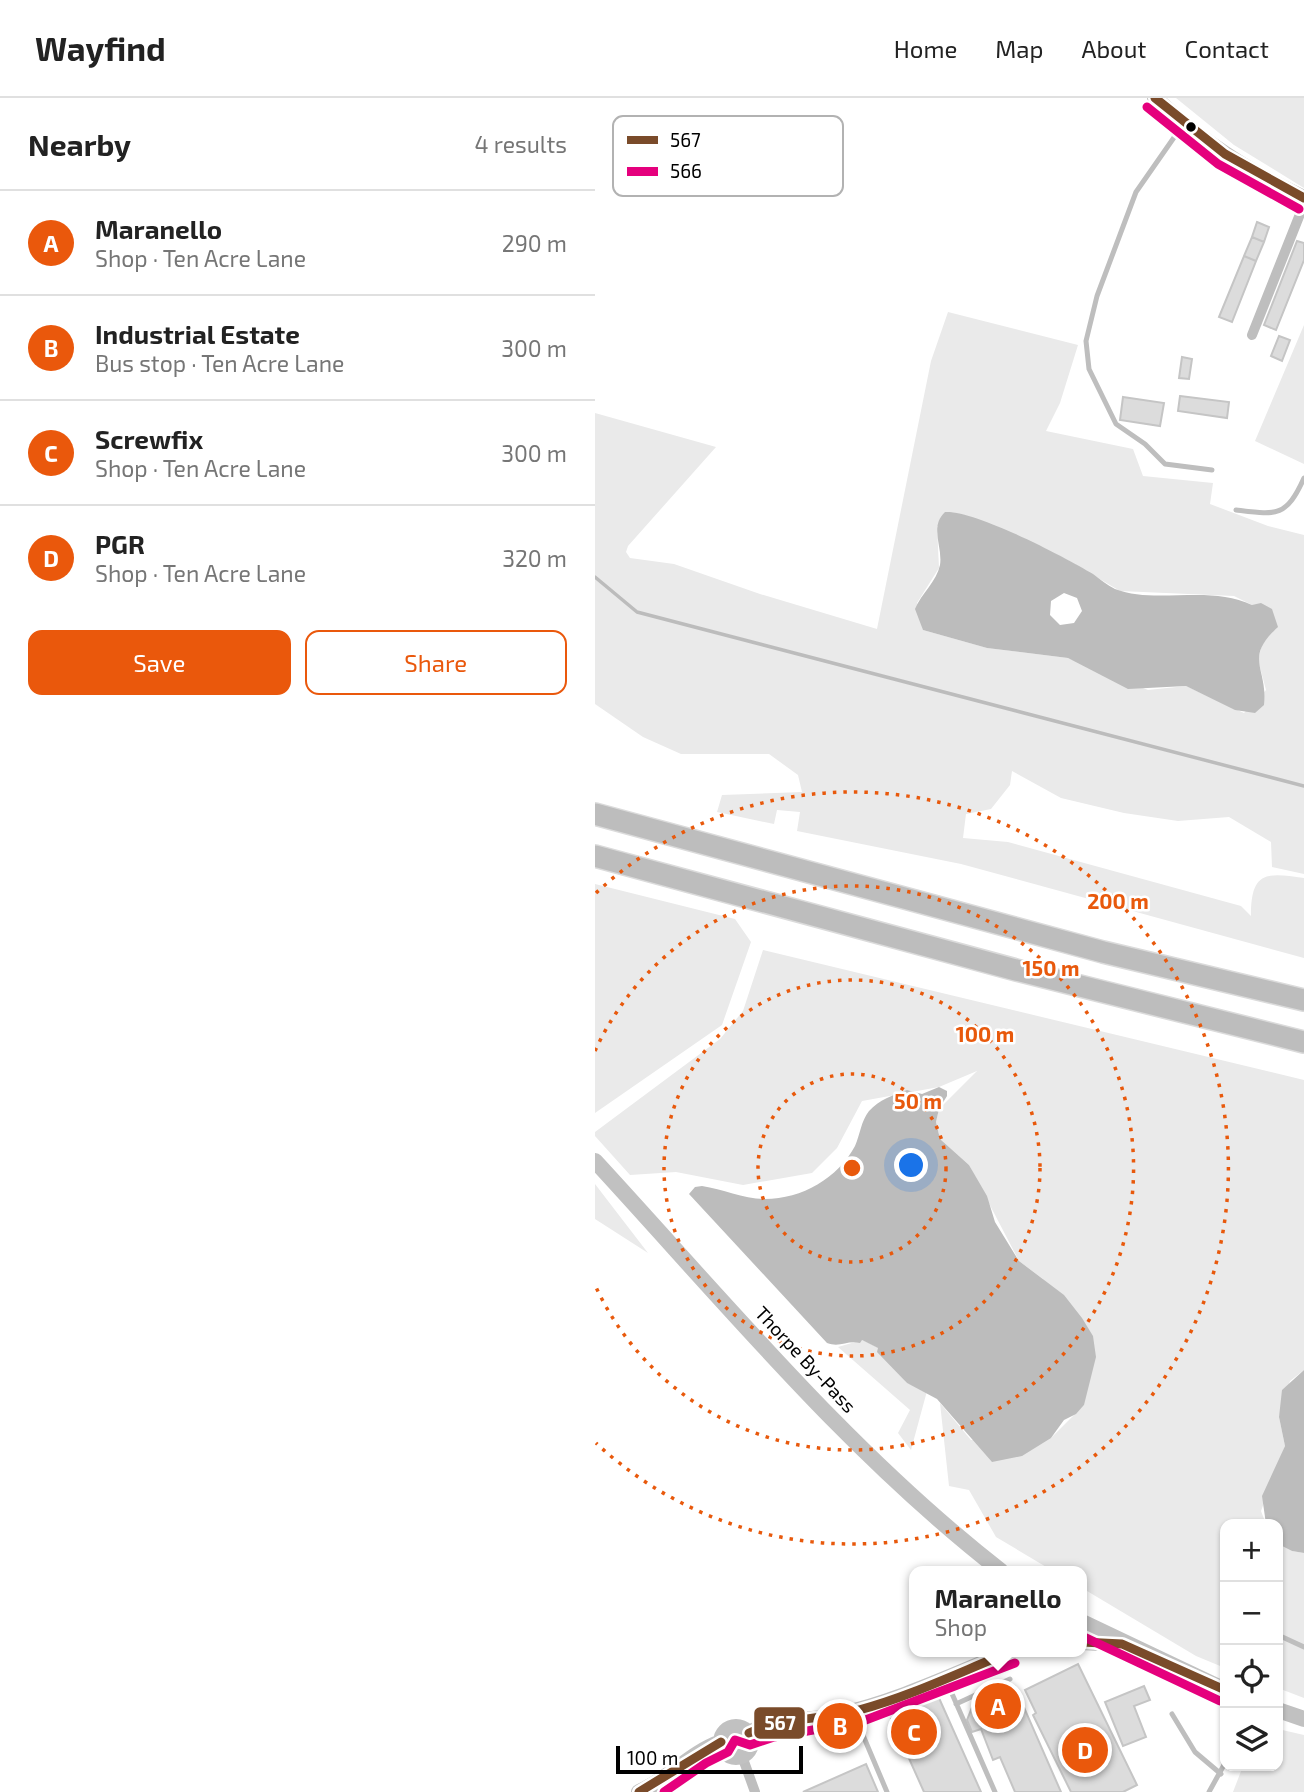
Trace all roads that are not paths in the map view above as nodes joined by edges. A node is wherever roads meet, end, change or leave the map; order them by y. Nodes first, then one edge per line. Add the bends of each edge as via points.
1 (1154, 98) edge
2 (1183, 124) junction
3 (1304, 198) edge
4 (1304, 204) edge
5 (1252, 335) dead end
6 (1212, 470) dead end
7 (1304, 478) edge
8 (1236, 510) dead end
9 (595, 814) edge
10 (595, 856) edge
11 (1304, 1000) edge
12 (1304, 1042) edge
13 (596, 1163) edge
14 (995, 1566) edge
15 (1087, 1625) edge
16 (1283, 1638) edge
17 (1087, 1642) edge
18 (1122, 1644) junction
19 (1304, 1647) edge
20 (998, 1657) edge
21 (945, 1678) junction
22 (1010, 1679) dead end
23 (1220, 1688) edge
24 (956, 1704) junction
25 (852, 1711) junction
26 (1283, 1712) edge
27 (1172, 1714) dead end
28 (1304, 1719) edge
29 (749, 1733) junction
30 (721, 1742) junction
31 (742, 1756) junction
32 (1222, 1771) edge
33 (1221, 1774) junction
34 (639, 1792) edge
35 (755, 1792) edge
36 (887, 1792) edge
37 (995, 1792) edge
38 (1209, 1792) edge

1 - 2 main road
2 - 3 main road via 1233,160
2 - 6 lane via 1136,192 1097,296 1086,341 1089,369 1117,424 1165,464
4 - 5 street
7 - 8 lane via 1287,508 1274,515
9 - 11 highway via 1103,953
10 - 12 highway
13 - 14 main road, Thorpe By-Pass via 866,1452
15 - 18 main road
16 - 19 lane
17 - 18 main road
18 - 23 main road
20 - 21 main road
21 - 24 lane
21 - 25 main road
22 - 24 lane
24 - 37 lane
25 - 29 main road via 763,1726
25 - 36 lane
26 - 28 main road
27 - 33 lane via 1195,1752
29 - 30 main road via 731,1727
29 - 31 main road via 752,1744
30 - 31 main road via 730,1756
30 - 34 main road
31 - 35 street
32 - 33 lane
33 - 38 lane

